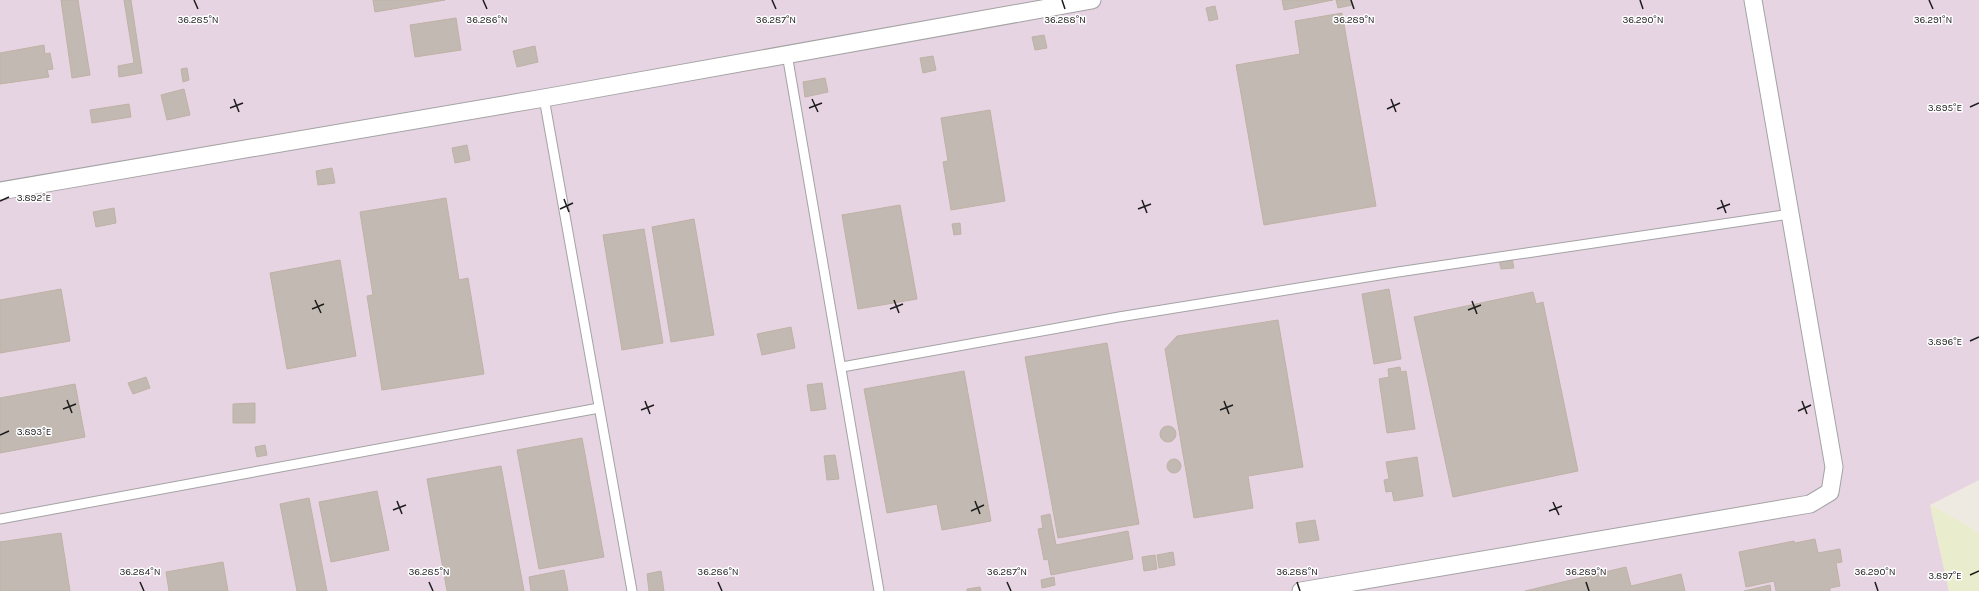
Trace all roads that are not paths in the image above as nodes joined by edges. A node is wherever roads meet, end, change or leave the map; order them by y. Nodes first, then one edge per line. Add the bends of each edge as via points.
1 (1092, 0) edge
2 (1753, 0) edge
3 (1072, 2) edge
4 (788, 54) junction
5 (544, 98) junction
6 (0, 192) edge
7 (1790, 214) junction
8 (842, 367) junction
9 (599, 408) junction
10 (0, 519) edge
11 (632, 591) edge
12 (880, 591) edge
13 (1302, 591) edge

1 - 3 street
2 - 7 street
3 - 4 street
4 - 5 street
4 - 8 lane
5 - 6 street
5 - 9 lane
7 - 8 lane via 1111,318
7 - 13 street via 1834,467 1830,492 1810,504
8 - 12 lane
9 - 10 lane
9 - 11 lane

